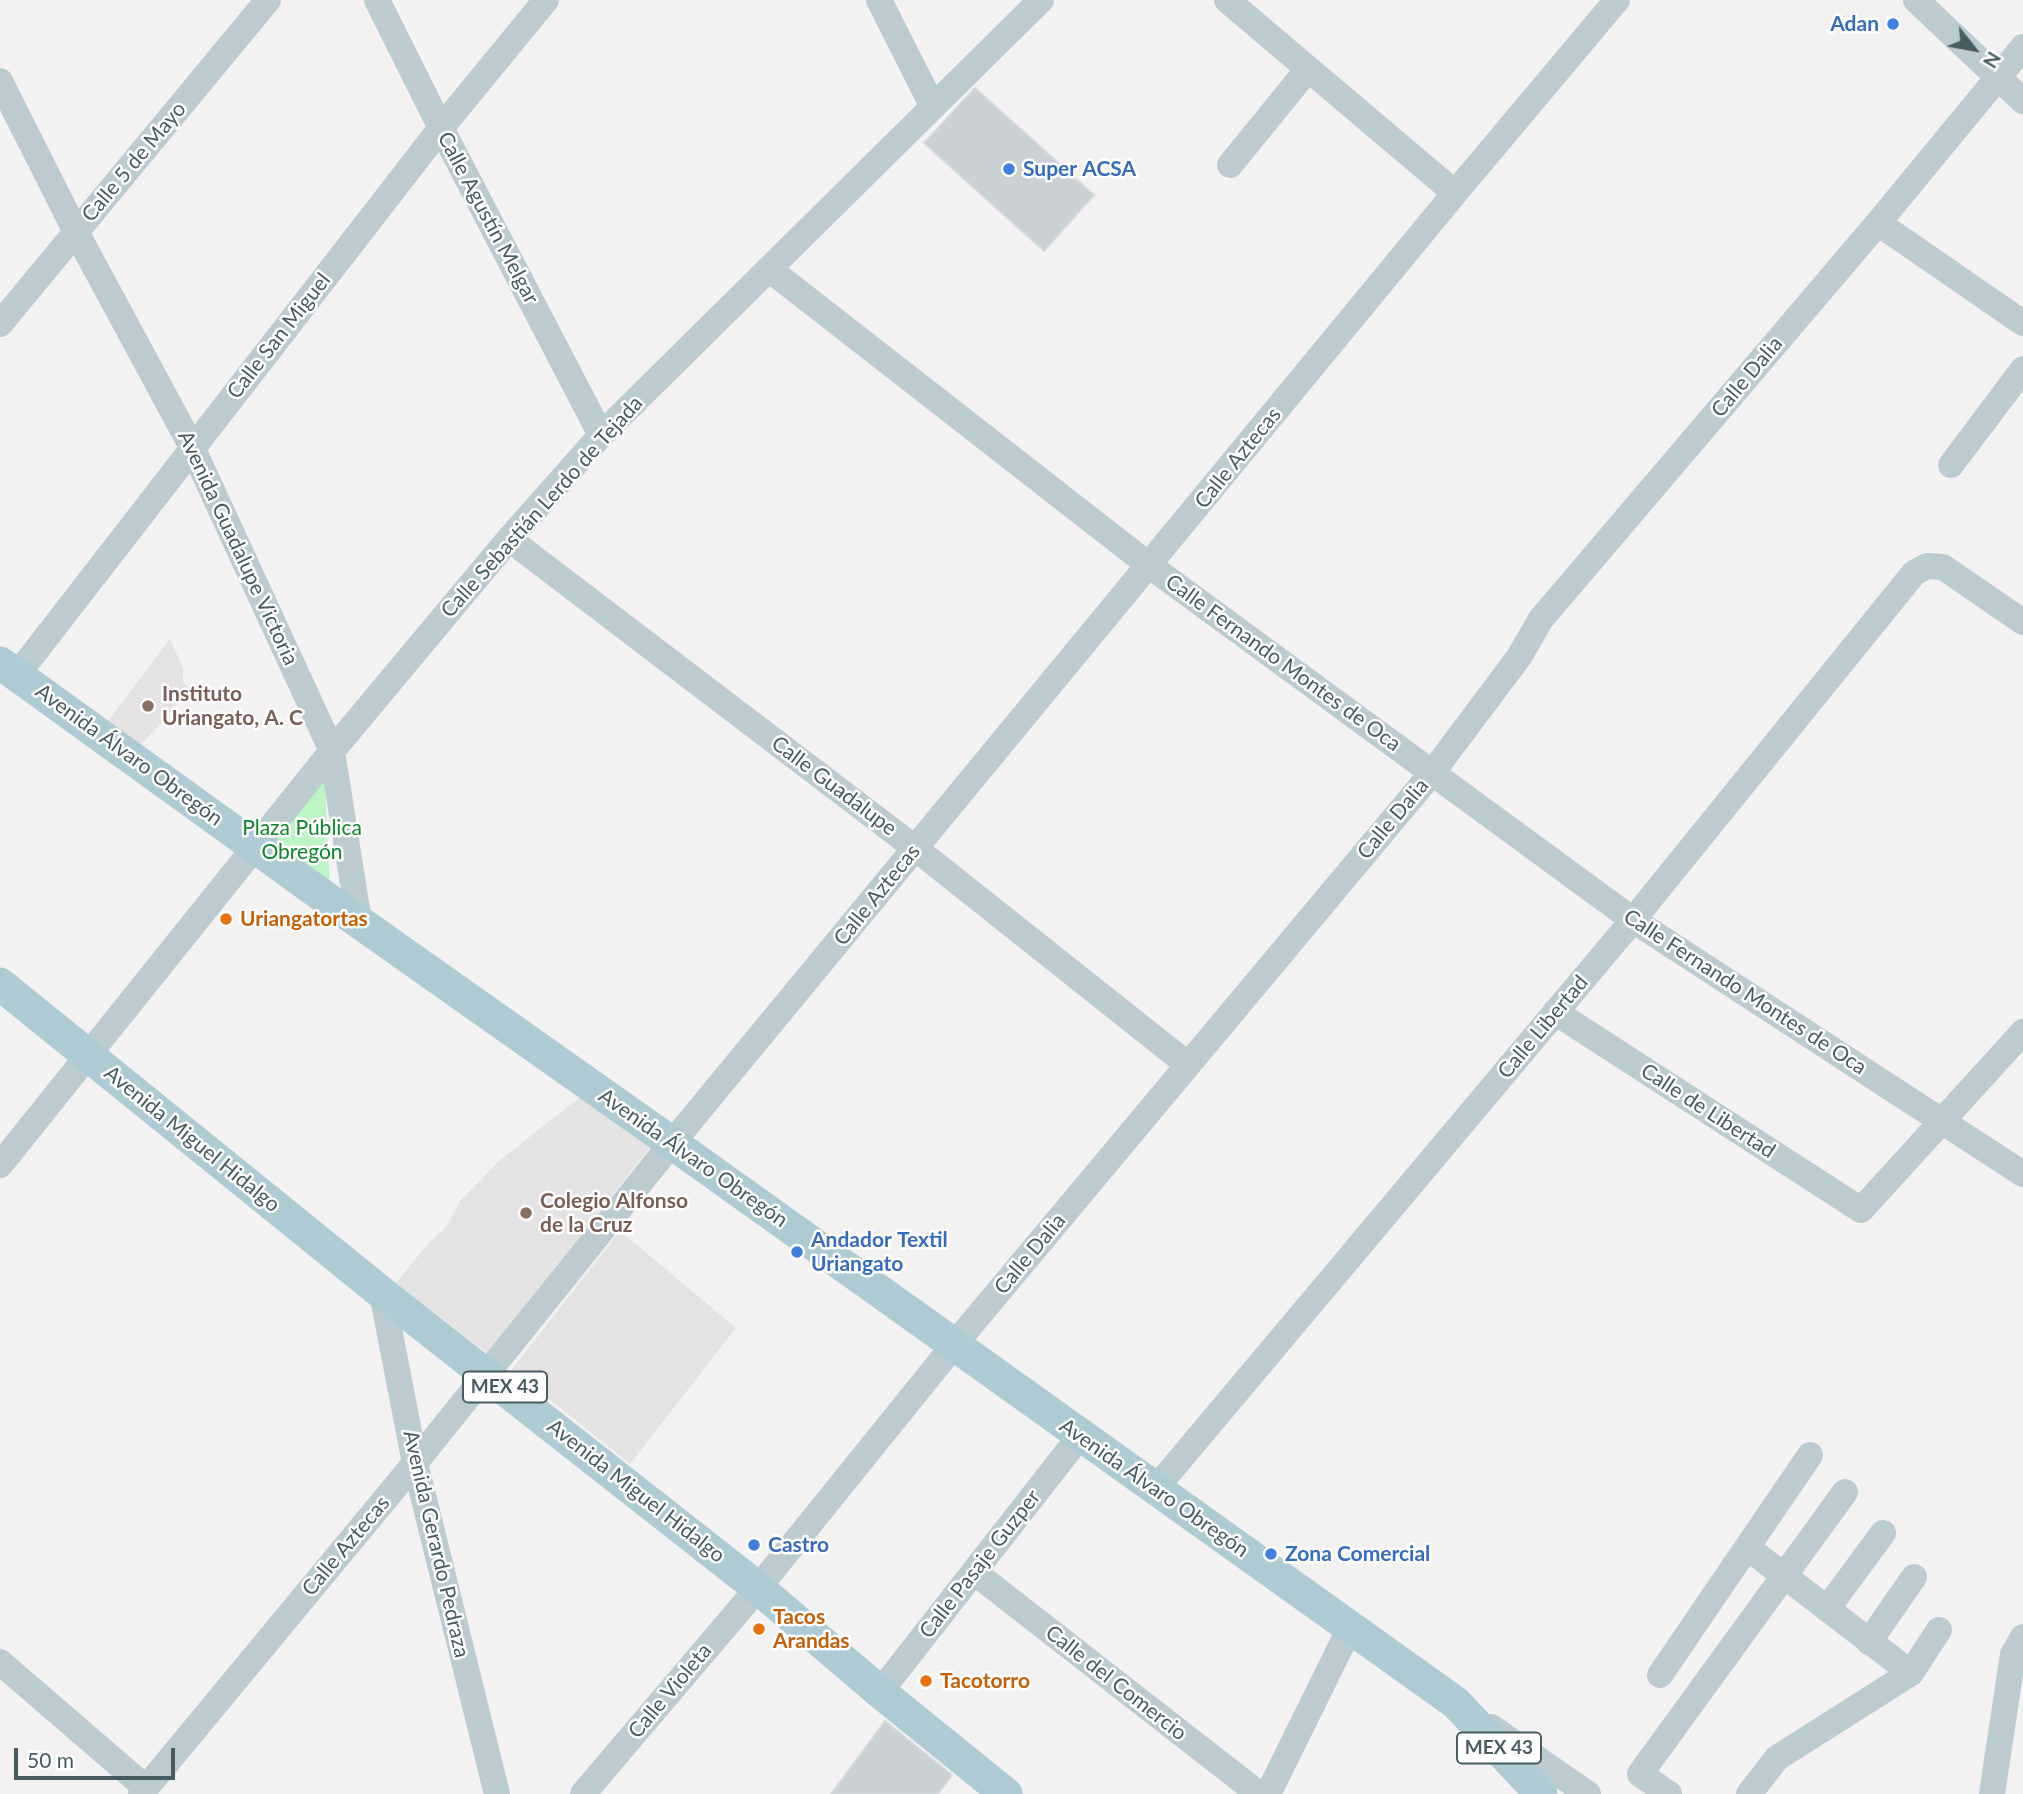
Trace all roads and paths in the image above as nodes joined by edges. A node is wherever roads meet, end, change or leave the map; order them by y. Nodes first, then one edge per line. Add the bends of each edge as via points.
1 (268, 0) edge
2 (377, 0) edge
3 (546, 0) edge
4 (878, 0) edge
5 (1041, 0) edge
6 (1227, 0) edge
7 (1617, 0) edge
8 (1916, 0) edge
9 (2023, 47) edge
10 (1308, 69) junction
11 (1998, 79) junction
12 (0, 81) edge
13 (2023, 101) edge
14 (933, 107) junction
15 (441, 128) junction
16 (1230, 165) dead end
17 (1455, 193) junction
18 (1878, 223) junction
19 (76, 232) junction
20 (769, 270) junction
21 (2023, 323) edge
22 (0, 324) edge
23 (2023, 369) edge
24 (601, 435) junction
25 (192, 447) junction
26 (1951, 465) dead end
27 (509, 538) junction
28 (1150, 566) junction
29 (2023, 622) edge
30 (6, 672) edge
31 (332, 751) junction
32 (1432, 773) junction
33 (256, 846) junction
34 (915, 848) junction
35 (1633, 920) junction
36 (359, 922) junction
37 (0, 984) edge
38 (1555, 1012) junction
39 (2023, 1032) edge
40 (89, 1055) junction
41 (1187, 1064) junction
42 (1942, 1122) junction
43 (672, 1143) junction
44 (0, 1165) edge
45 (2023, 1174) edge
46 (382, 1293) junction
47 (954, 1345) junction
48 (488, 1374) junction
49 (1080, 1436) junction
50 (1810, 1455) dead end
51 (415, 1463) junction
52 (1156, 1488) junction
53 (1845, 1492) dead end
54 (1883, 1534) dead end
55 (1748, 1548) junction
56 (974, 1572) junction
57 (1785, 1576) junction
58 (1914, 1577) dead end
59 (758, 1588) junction
60 (1827, 1609) junction
61 (1699, 1622) junction
62 (1350, 1628) junction
63 (1939, 1630) dead end
64 (2023, 1637) edge
65 (1869, 1642) junction
66 (1735, 1644) junction
67 (0, 1662) edge
68 (1912, 1673) junction
69 (1660, 1675) dead end
70 (880, 1692) junction
71 (1457, 1703) junction
72 (143, 1791) edge
73 (497, 1794) edge
74 (583, 1794) edge
75 (1006, 1794) edge
76 (1259, 1794) edge
77 (1268, 1794) edge
78 (1541, 1794) edge
79 (1588, 1794) edge
80 (1669, 1794) edge
81 (1749, 1794) edge
82 (1992, 1794) edge

1 - 19 street, Calle 5 de Mayo
2 - 15 street, Calle Agustín Melgar
3 - 15 street, Calle San Miguel
4 - 14 street
5 - 14 street, Calle Sebastián Lerdo de Tejada
6 - 10 street
7 - 17 street, Calle Aztecas
8 - 11 street
9 - 11 street, Calle Dalia
10 - 16 street
10 - 17 street
11 - 13 street
11 - 18 street, Calle Dalia
12 - 19 street, Avenida Guadalupe Victoria
14 - 20 street, Calle Sebastián Lerdo de Tejada
15 - 24 street, Calle Agustín Melgar
15 - 25 street, Calle San Miguel
17 - 28 street, Calle Aztecas
18 - 21 street
18 - 32 street, Calle Dalia via 1541,619 1519,657
19 - 22 street, Calle 5 de Mayo
19 - 25 street, Avenida Guadalupe Victoria
20 - 24 street, Calle Sebastián Lerdo de Tejada
20 - 28 street, Calle Fernando Montes de Oca
23 - 26 street
24 - 27 street, Calle Sebastián Lerdo de Tejada
25 - 30 street, Calle San Miguel
25 - 31 street, Avenida Guadalupe Victoria
27 - 31 street, Calle Sebastián Lerdo de Tejada
27 - 34 street, Calle Guadalupe
28 - 32 street, Calle Fernando Montes de Oca
28 - 34 street, Calle Aztecas
29 - 35 street, Calle Libertad via 1943,567 1927,566 1914,573
30 - 33 main road, Avenida Álvaro Obregón / MEX 43
31 - 33 street, Calle Sebastián Lerdo de Tejada
31 - 36 street, Avenida Guadalupe Victoria
32 - 35 street, Calle Fernando Montes de Oca
32 - 41 street, Calle Dalia
33 - 36 main road, Avenida Álvaro Obregón / MEX 43
33 - 40 street, Calle Sebastián Lerdo de Tejada
34 - 41 street, Calle Guadalupe
34 - 43 street, Calle Aztecas
35 - 38 street, Calle Libertad
35 - 42 street, Calle Fernando Montes de Oca
36 - 43 main road, Avenida Álvaro Obregón / MEX 43
37 - 40 main road, Avenida Miguel Hidalgo / MEX 43
38 - 42 street, Calle de Libertad via 1861,1210
38 - 52 street, Calle Libertad
39 - 42 street
40 - 44 street, Calle Sebastián Lerdo de Tejada
40 - 46 main road, Avenida Miguel Hidalgo / MEX 43
41 - 47 street, Calle Dalia
42 - 45 street, Calle Fernando Montes de Oca
43 - 47 main road, Avenida Álvaro Obregón / MEX 43
43 - 48 street, Calle Aztecas
46 - 48 main road, Avenida Miguel Hidalgo / MEX 43
46 - 51 street, Avenida Gerardo Pedraza
47 - 49 main road, Avenida Álvaro Obregón / MEX 43
47 - 59 street, Calle Dalia
48 - 51 street, Calle Aztecas
48 - 59 main road, Avenida Miguel Hidalgo / MEX 43
49 - 52 main road, Avenida Álvaro Obregón / MEX 43
49 - 56 street, Calle Pasaje Guzper
50 - 55 street
51 - 72 street, Calle Aztecas
51 - 73 street, Avenida Gerardo Pedraza
52 - 62 main road, Avenida Álvaro Obregón / MEX 43
53 - 57 street
54 - 60 street
55 - 57 street
55 - 61 street
56 - 70 street, Calle Pasaje Guzper
56 - 76 street, Calle del Comercio
57 - 60 street
57 - 66 street
58 - 65 street
59 - 70 main road, Avenida Miguel Hidalgo / MEX 43
59 - 74 street, Calle Violeta
60 - 65 street
61 - 66 street
61 - 69 street
62 - 71 main road, Avenida Álvaro Obregón / MEX 43
62 - 77 street
63 - 68 street
64 - 82 street via 2013,1654
65 - 68 street
66 - 80 street via 1640,1774
67 - 72 street
68 - 81 street via 1777,1758
70 - 75 main road, Avenida Miguel Hidalgo / MEX 43
71 - 78 main road, Avenida Álvaro Obregón / MEX 43
71 - 79 street

